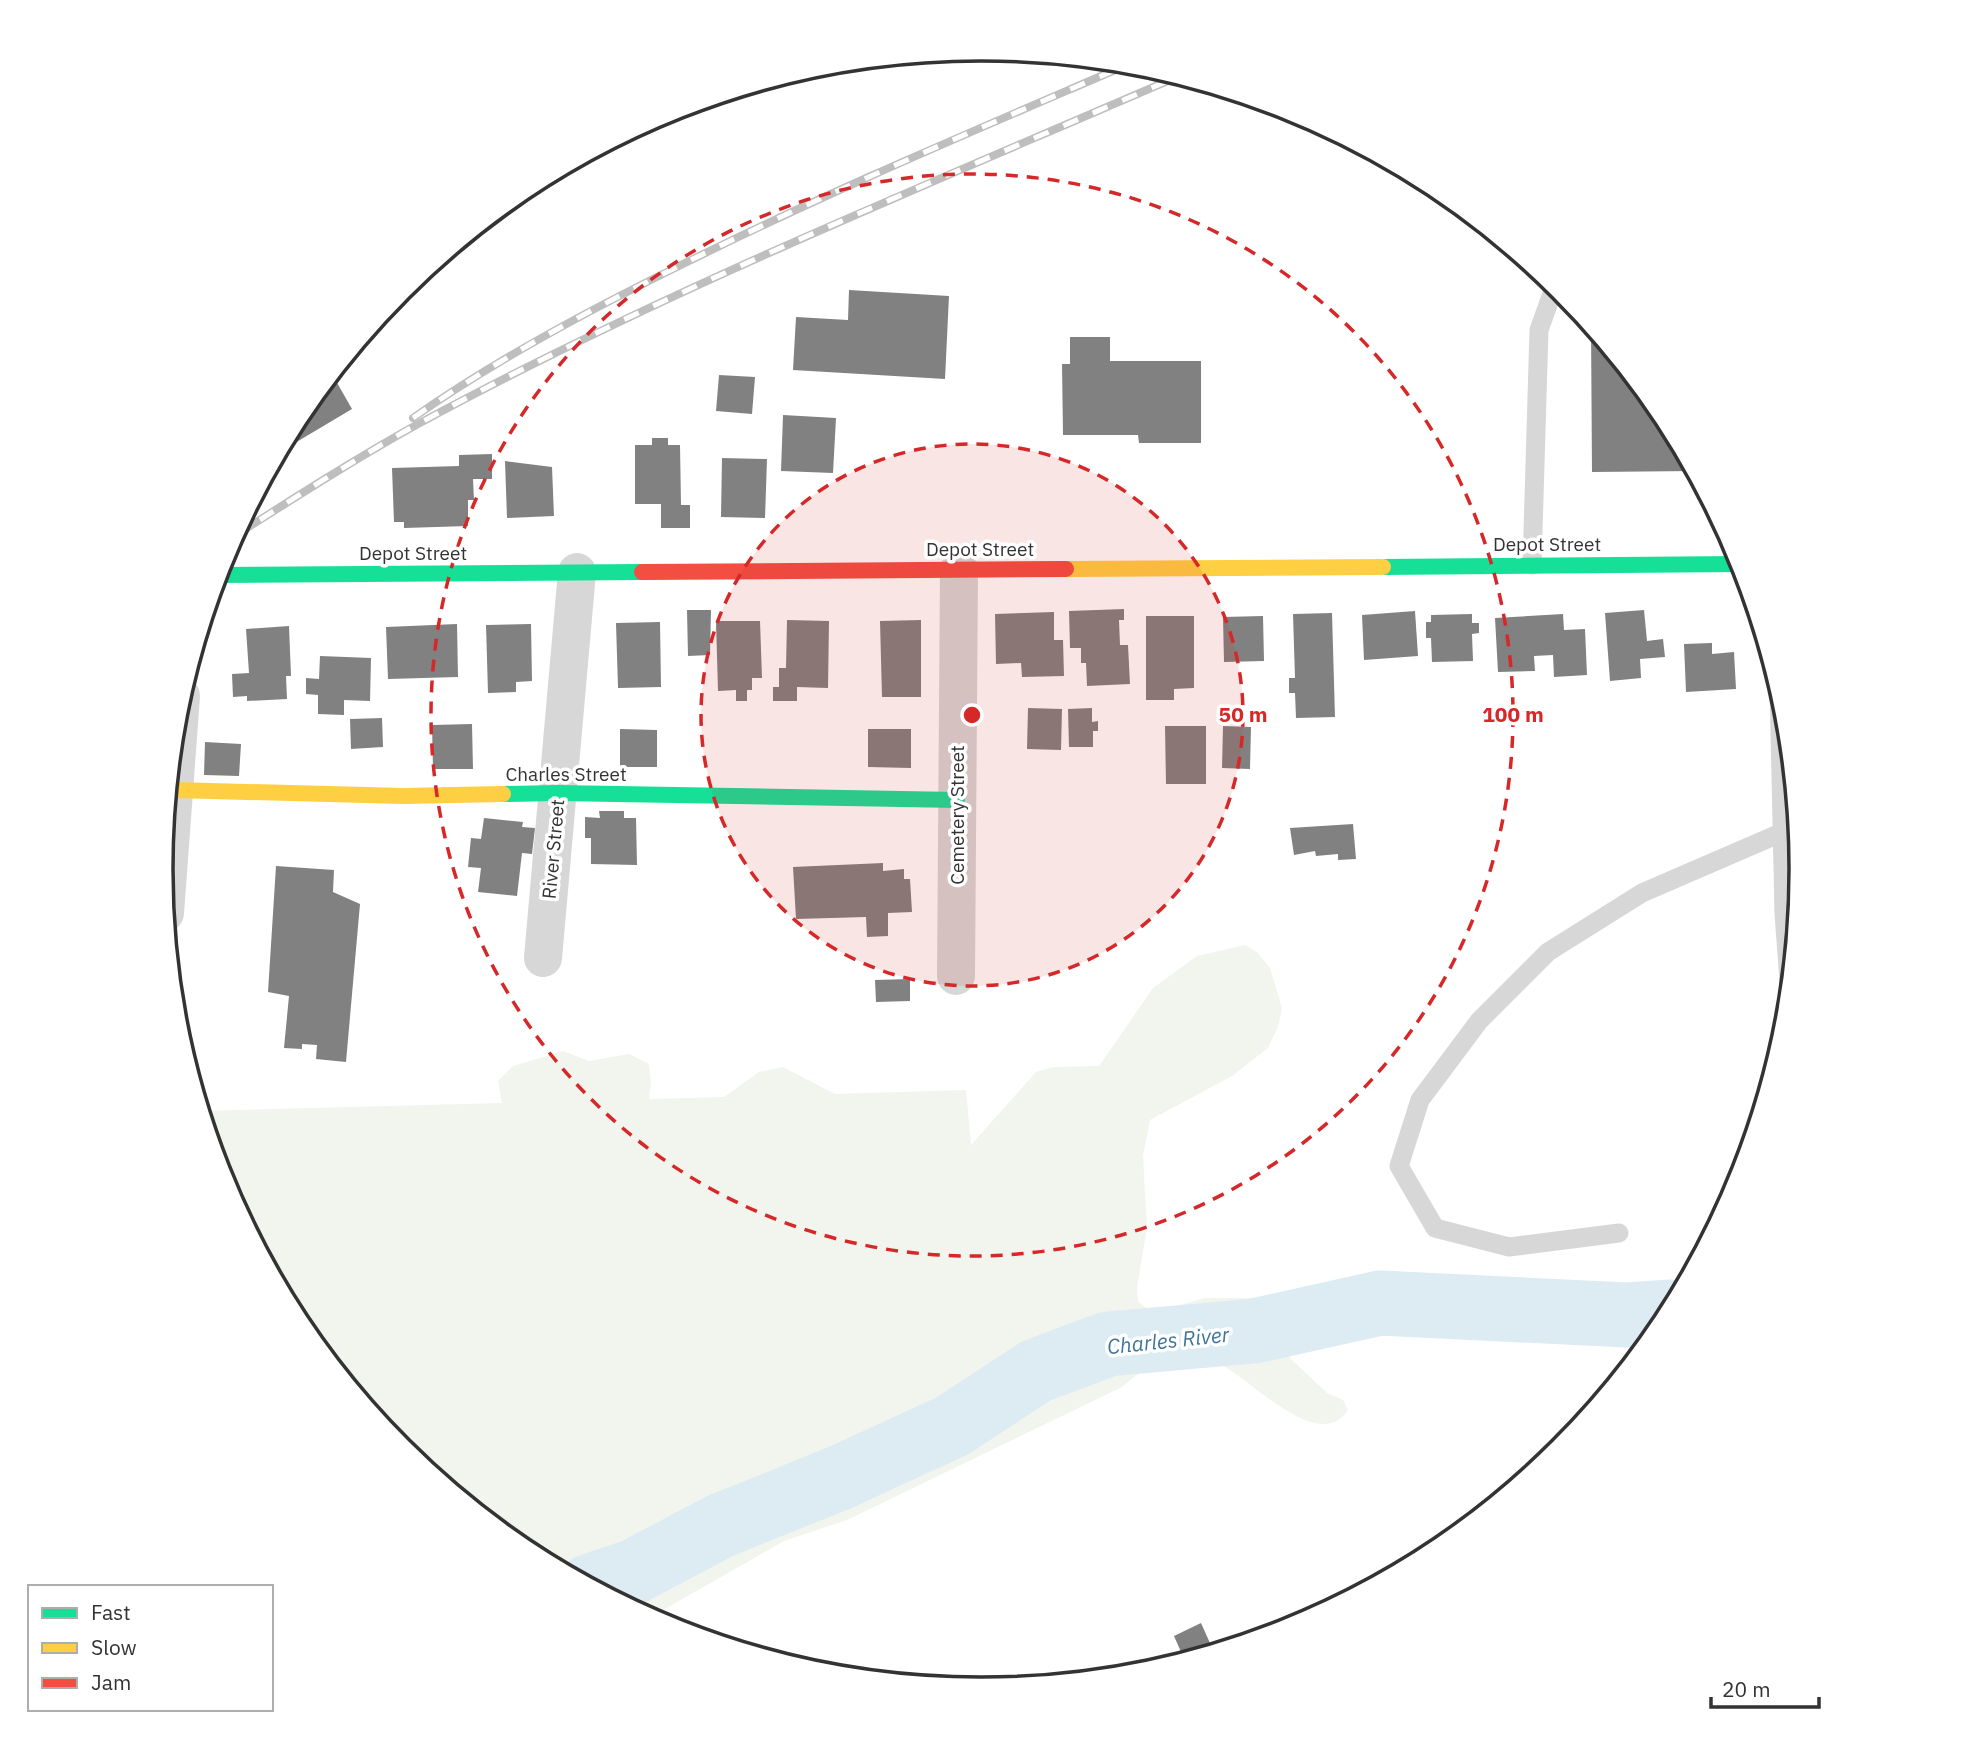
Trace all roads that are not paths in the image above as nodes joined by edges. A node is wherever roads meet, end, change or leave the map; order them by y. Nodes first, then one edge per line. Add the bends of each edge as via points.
1 (1551, 296) edge
2 (1730, 564) edge
3 (1532, 565) junction
4 (959, 570) junction
5 (577, 572) junction
6 (229, 575) edge
7 (1781, 751) edge
8 (178, 790) edge
9 (558, 793) junction
10 (957, 800) junction
11 (1783, 832) junction
12 (1786, 942) edge
13 (543, 958) dead end
14 (956, 976) dead end
15 (1619, 1233) dead end

1 - 3 lane via 1539,330
2 - 3 main road, Depot Street
3 - 4 main road, Depot Street
4 - 5 main road, Depot Street
4 - 10 street, Cemetery Street
5 - 6 main road, Depot Street
5 - 9 street, River Street
7 - 11 lane
8 - 9 main road, Charles Street via 404,796
9 - 10 main road, Charles Street
9 - 13 street, River Street
10 - 14 street, Cemetery Street
11 - 12 lane
11 - 15 lane via 1642,893 1548,952 1479,1021 1420,1100 1399,1166 1435,1228 1508,1247

